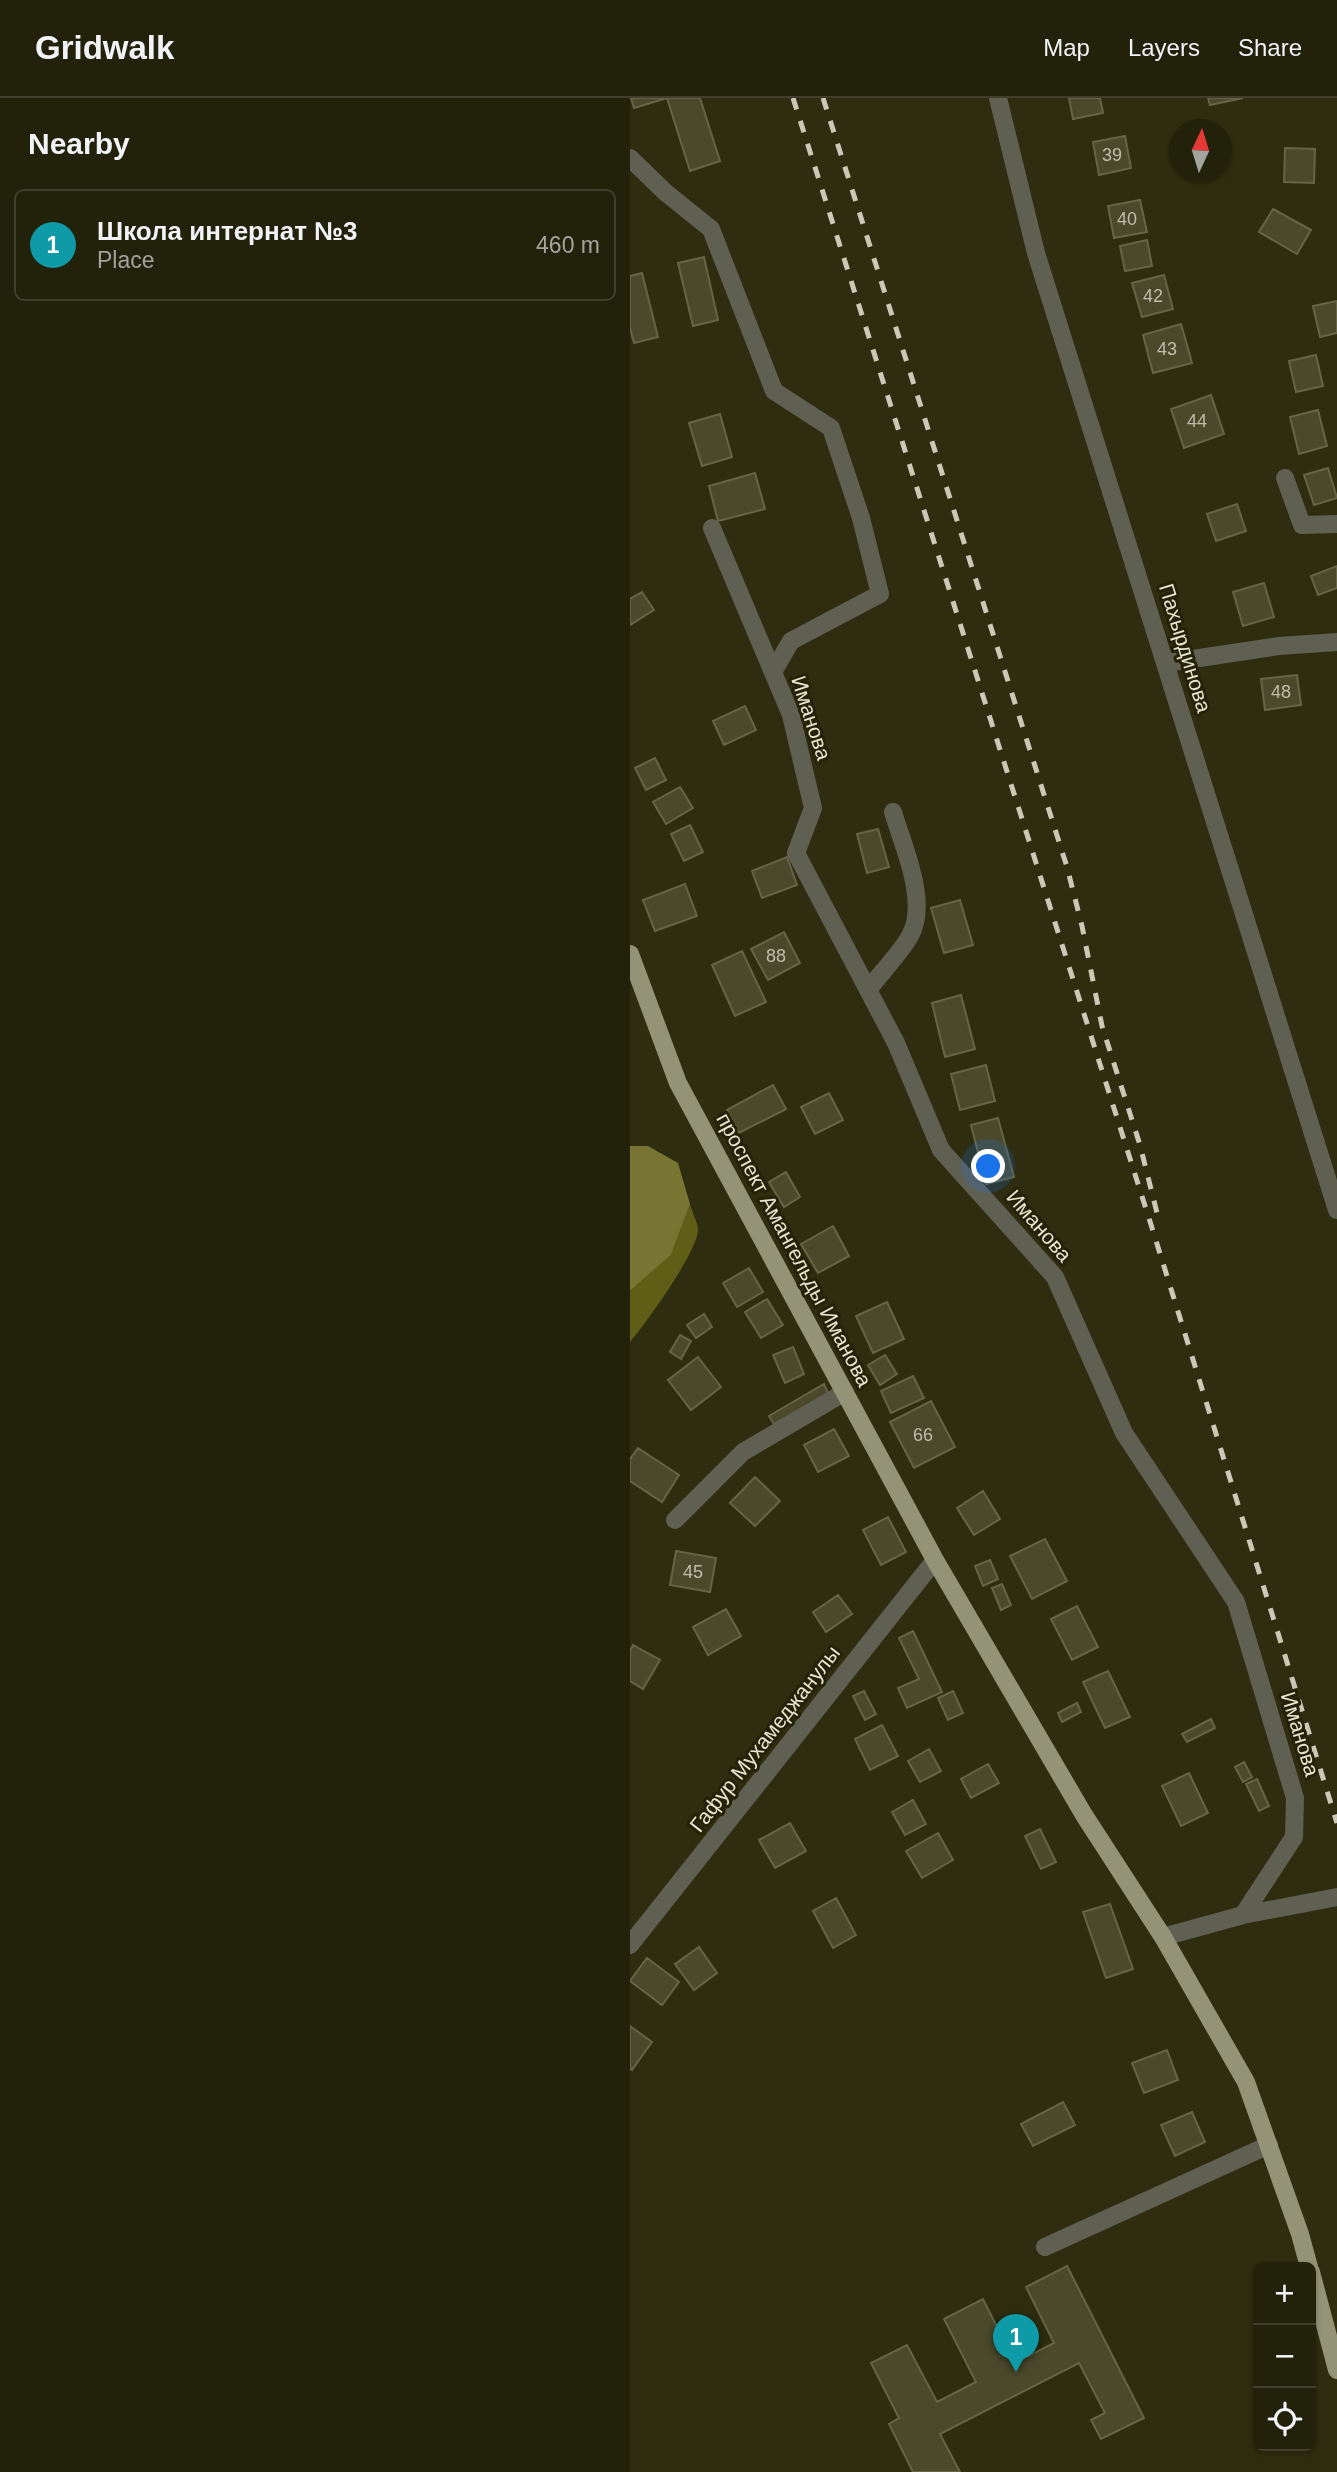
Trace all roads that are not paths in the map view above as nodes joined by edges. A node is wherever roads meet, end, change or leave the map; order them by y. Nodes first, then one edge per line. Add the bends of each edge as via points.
1 (998, 98) edge
2 (630, 158) edge
3 (1285, 478) dead end
4 (1337, 524) edge
5 (712, 528) dead end
6 (1337, 642) edge
7 (1166, 663) junction
8 (773, 672) junction
9 (893, 812) dead end
10 (630, 954) edge
11 (868, 990) junction
12 (1337, 1210) edge
13 (845, 1392) junction
14 (675, 1520) dead end
15 (935, 1560) junction
16 (1337, 1897) edge
17 (1242, 1914) junction
18 (1163, 1937) junction
19 (630, 1945) edge
20 (1269, 2146) junction
21 (1045, 2247) dead end
22 (1308, 2262) edge
23 (1316, 2291) edge
24 (1337, 2370) edge

1 - 7 street, Пахырдинова via 1036,253
2 - 8 street via 711,229 774,391 831,428 861,518 880,594 792,641
3 - 4 street via 1302,524
5 - 8 street, Иманова
6 - 7 street
7 - 12 street, Пахырдинова
8 - 11 street, Иманова via 790,715 813,808 796,853
9 - 11 street via 916,890 916,911 912,933
10 - 13 main road, проспект Амангельды Иманова via 678,1083
11 - 17 street, Иманова via 941,1150 1055,1277 1125,1433 1236,1602 1295,1798 1294,1837
13 - 14 street via 743,1452
13 - 15 main road, проспект Амангельды Иманова
15 - 18 main road via 1084,1815
15 - 19 street, Гафур Мухамеджанулы
16 - 17 street
17 - 18 street
18 - 20 main road via 1247,2082
20 - 21 street
20 - 22 main road
23 - 24 main road

